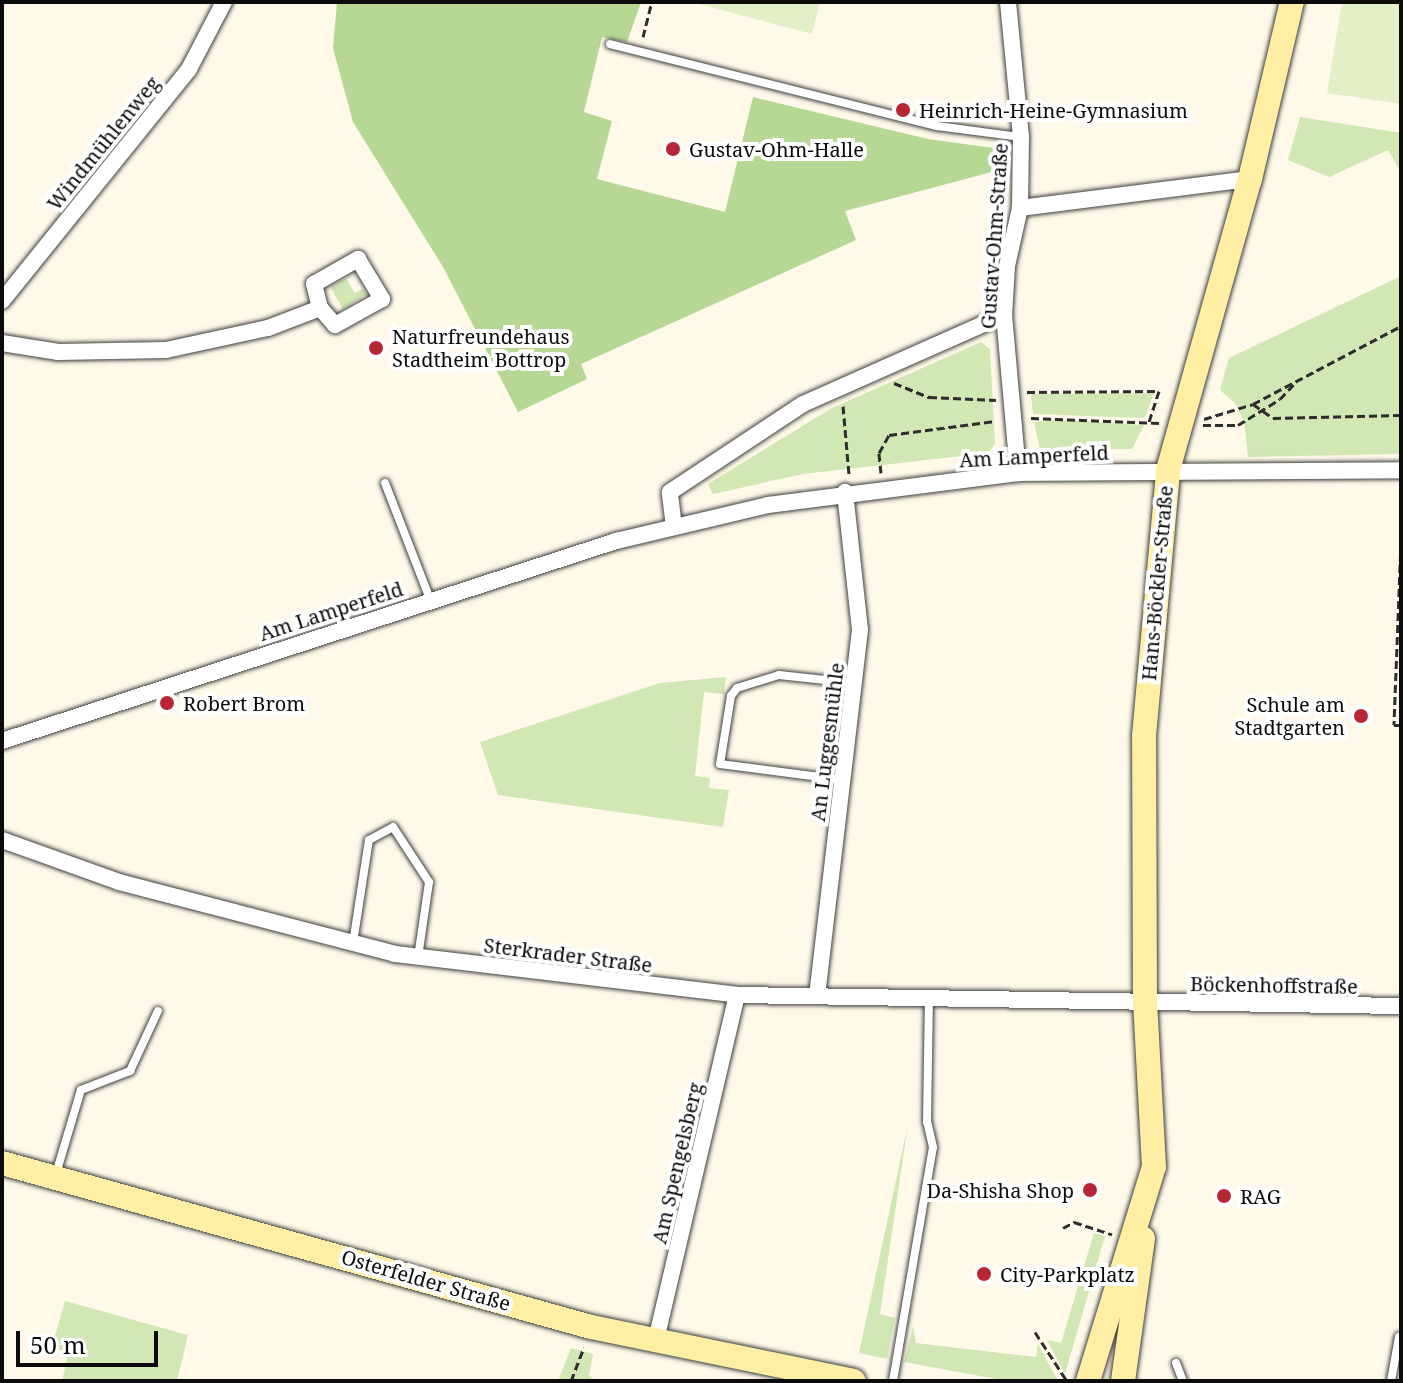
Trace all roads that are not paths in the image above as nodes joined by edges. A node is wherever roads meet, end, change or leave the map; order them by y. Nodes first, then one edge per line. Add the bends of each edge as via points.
1 (224, 2) edge
2 (1008, 2) edge
3 (1292, 2) edge
4 (610, 44) dead end
5 (1021, 137) junction
6 (1250, 179) junction
7 (1020, 208) junction
8 (3, 297) edge
9 (320, 308) junction
10 (1004, 315) junction
11 (2, 343) edge
12 (1168, 470) junction
13 (1401, 470) edge
14 (1018, 473) junction
15 (385, 483) dead end
16 (848, 492) junction
17 (674, 527) junction
18 (430, 599) junction
19 (854, 683) junction
20 (2, 741) edge
21 (843, 780) junction
22 (2, 840) edge
23 (353, 944) junction
24 (418, 957) junction
25 (737, 995) junction
26 (817, 996) junction
27 (929, 1000) junction
28 (1145, 1003) junction
29 (1401, 1006) edge
30 (158, 1011) dead end
31 (2, 1163) edge
32 (55, 1178) junction
33 (1151, 1180) junction
34 (1399, 1337) edge
35 (656, 1340) junction
36 (1176, 1363) dead end
37 (1394, 1380) edge
38 (853, 1381) edge
39 (893, 1381) edge
40 (1088, 1381) edge
41 (1123, 1381) edge
42 (1183, 1381) edge

1 - 8 street, Windmühlenweg via 189,69
2 - 5 street, Gustav-Ohm-Straße
3 - 6 main road, Hans-Böckler-Straße
4 - 5 lane via 937,126
5 - 7 street, Gustav-Ohm-Straße
6 - 7 street
6 - 12 main road, Hans-Böckler-Straße
7 - 10 street, Gustav-Ohm-Straße via 1007,266
9 - 9 street via 339,325 378,305 380,292 364,263 351,260 318,278 313,291
9 - 11 street via 246,334 166,350 58,352
10 - 14 street, Gustav-Ohm-Straße
10 - 17 street via 803,404 670,492
12 - 13 street, Am Lamperfeld
12 - 14 street, Am Lamperfeld
12 - 28 main road, Hans-Böckler-Straße via 1144,736
14 - 16 street, Am Lamperfeld
15 - 18 lane
16 - 17 street, Am Lamperfeld
16 - 19 street, An Luggesmühle via 860,630
17 - 18 street, Am Lamperfeld
18 - 20 street, Am Lamperfeld
19 - 21 street, An Luggesmühle
19 - 21 lane via 779,675 737,688 731,696 720,764
21 - 26 street, An Luggesmühle
22 - 23 street, Sterkrader Straße via 119,882
23 - 24 street, Sterkrader Straße
23 - 24 lane via 369,840 393,827 429,882
24 - 25 street, Sterkrader Straße
25 - 26 street, Sterkrader Straße
25 - 35 street, Am Spengelsberg
26 - 27 street, Sterkrader Straße
27 - 28 street, Sterkrader Straße
27 - 39 lane via 927,1122 933,1147
28 - 29 street, Böckenhoffstraße
28 - 33 main road, Hans-Böckler-Straße via 1153,1083
30 - 32 lane via 130,1071 81,1090
31 - 32 main road, Osterfelder Straße
32 - 35 main road, Osterfelder Straße via 591,1327
33 - 40 main road, Hans-Böckler-Straße
33 - 41 main road, Hans-Böckler-Straße
34 - 37 lane
35 - 38 main road, Osterfelder Straße
36 - 42 lane

